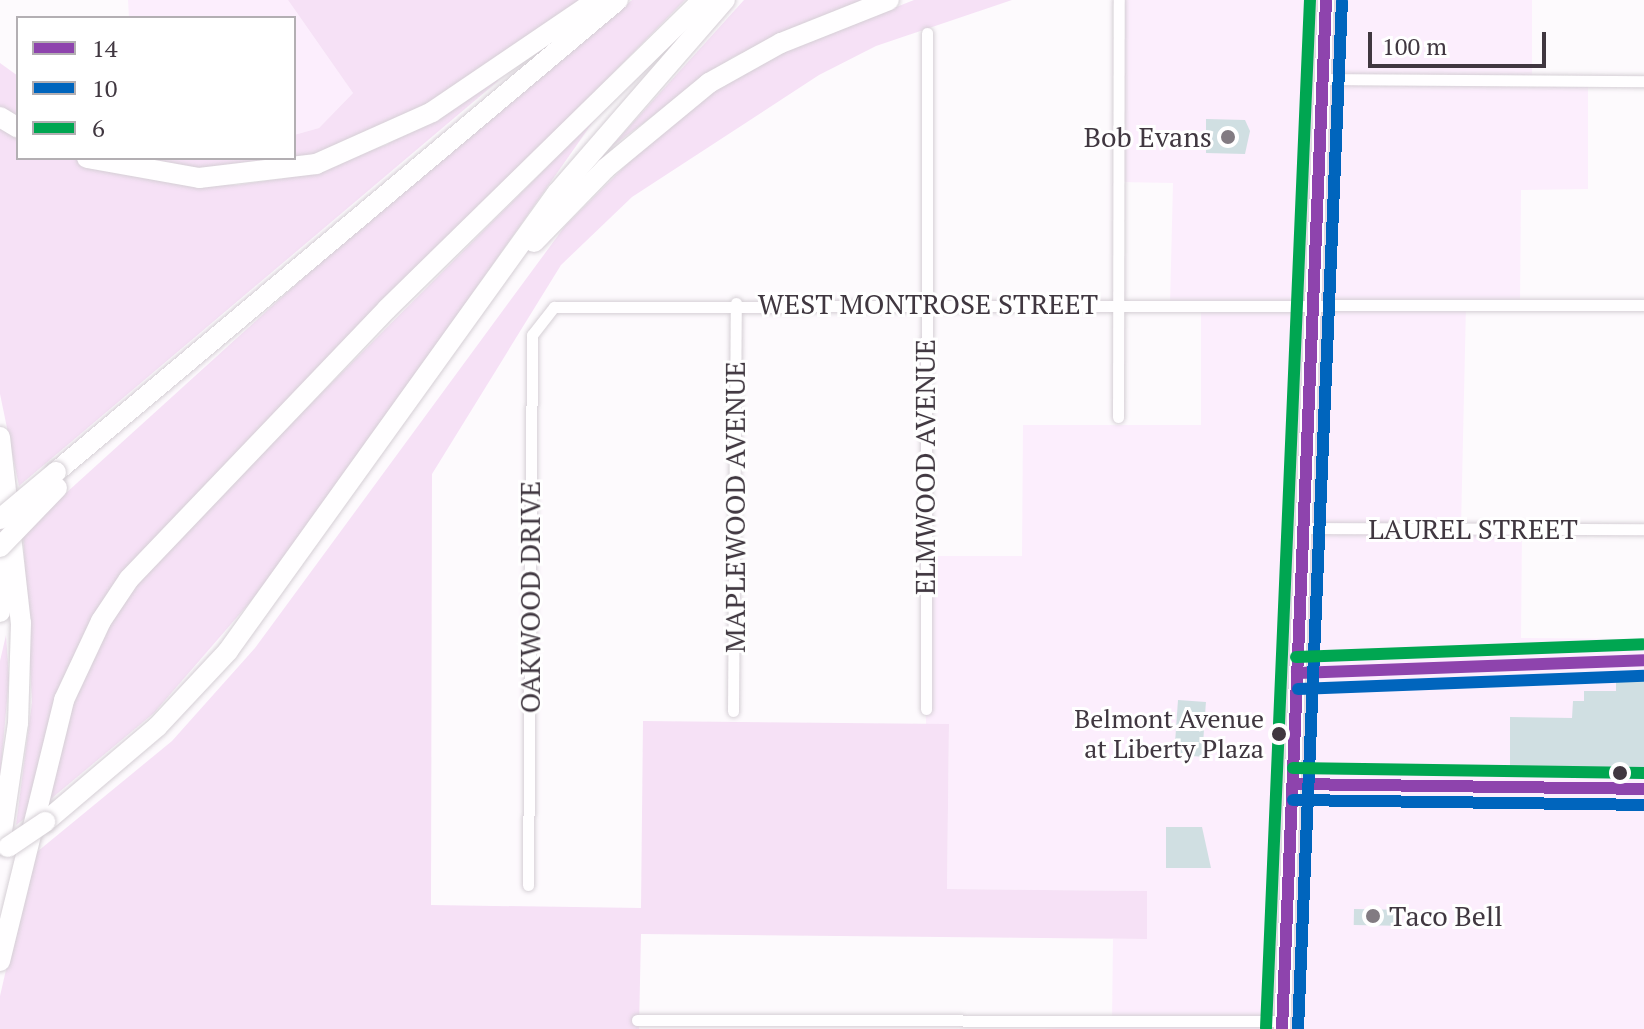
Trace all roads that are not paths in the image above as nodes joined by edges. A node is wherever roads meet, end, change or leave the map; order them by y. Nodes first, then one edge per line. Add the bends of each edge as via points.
1 (597, 0) edge
2 (618, 0) edge
3 (702, 0) edge
4 (725, 0) edge
5 (889, 0) edge
6 (1119, 0) edge
7 (1326, 0) edge
8 (927, 33) dead end
9 (1322, 79) junction
10 (1644, 81) edge
11 (94, 160) edge
12 (736, 303) junction
13 (926, 304) junction
14 (1312, 304) junction
15 (1118, 305) junction
16 (1644, 305) edge
17 (545, 313) joint
18 (1118, 417) dead end
19 (395, 421) junction
20 (0, 437) edge
21 (56, 480) junction
22 (0, 519) edge
23 (1303, 528) junction
24 (1644, 529) edge
25 (0, 549) edge
26 (0, 612) edge
27 (926, 709) dead end
28 (733, 711) dead end
29 (2, 850) edge
30 (528, 885) dead end
31 (0, 961) edge
32 (637, 1020) dead end
33 (1282, 1025) edge

1 - 11 highway via 432,112 316,164 212,178 139,172
2 - 21 highway via 201,350
3 - 31 highway via 387,309 129,579 101,621 64,700
4 - 19 highway via 572,174
5 - 19 highway via 742,62 641,137 533,244 425,398
6 - 15 street
7 - 9 main road
8 - 13 street, ELMWOOD AVENUE
9 - 10 street
9 - 14 main road
12 - 13 street, WEST MONTROSE STREET
12 - 17 street, WEST MONTROSE STREET via 570,304
12 - 28 street, MAPLEWOOD AVENUE
13 - 15 street, WEST MONTROSE STREET
13 - 27 street, ELMWOOD AVENUE
14 - 15 street, WEST MONTROSE STREET
14 - 16 street, WEST MONTROSE STREET
14 - 23 main road
15 - 18 street
17 - 30 street, OAKWOOD DRIVE via 532,335
19 - 29 highway, bridge via 228,651 149,735 45,822
20 - 29 highway via 21,636 18,723
21 - 22 highway, bridge
21 - 25 highway, bridge
23 - 24 street, LAUREL STREET
23 - 33 main road
25 - 26 highway
32 - 33 street

